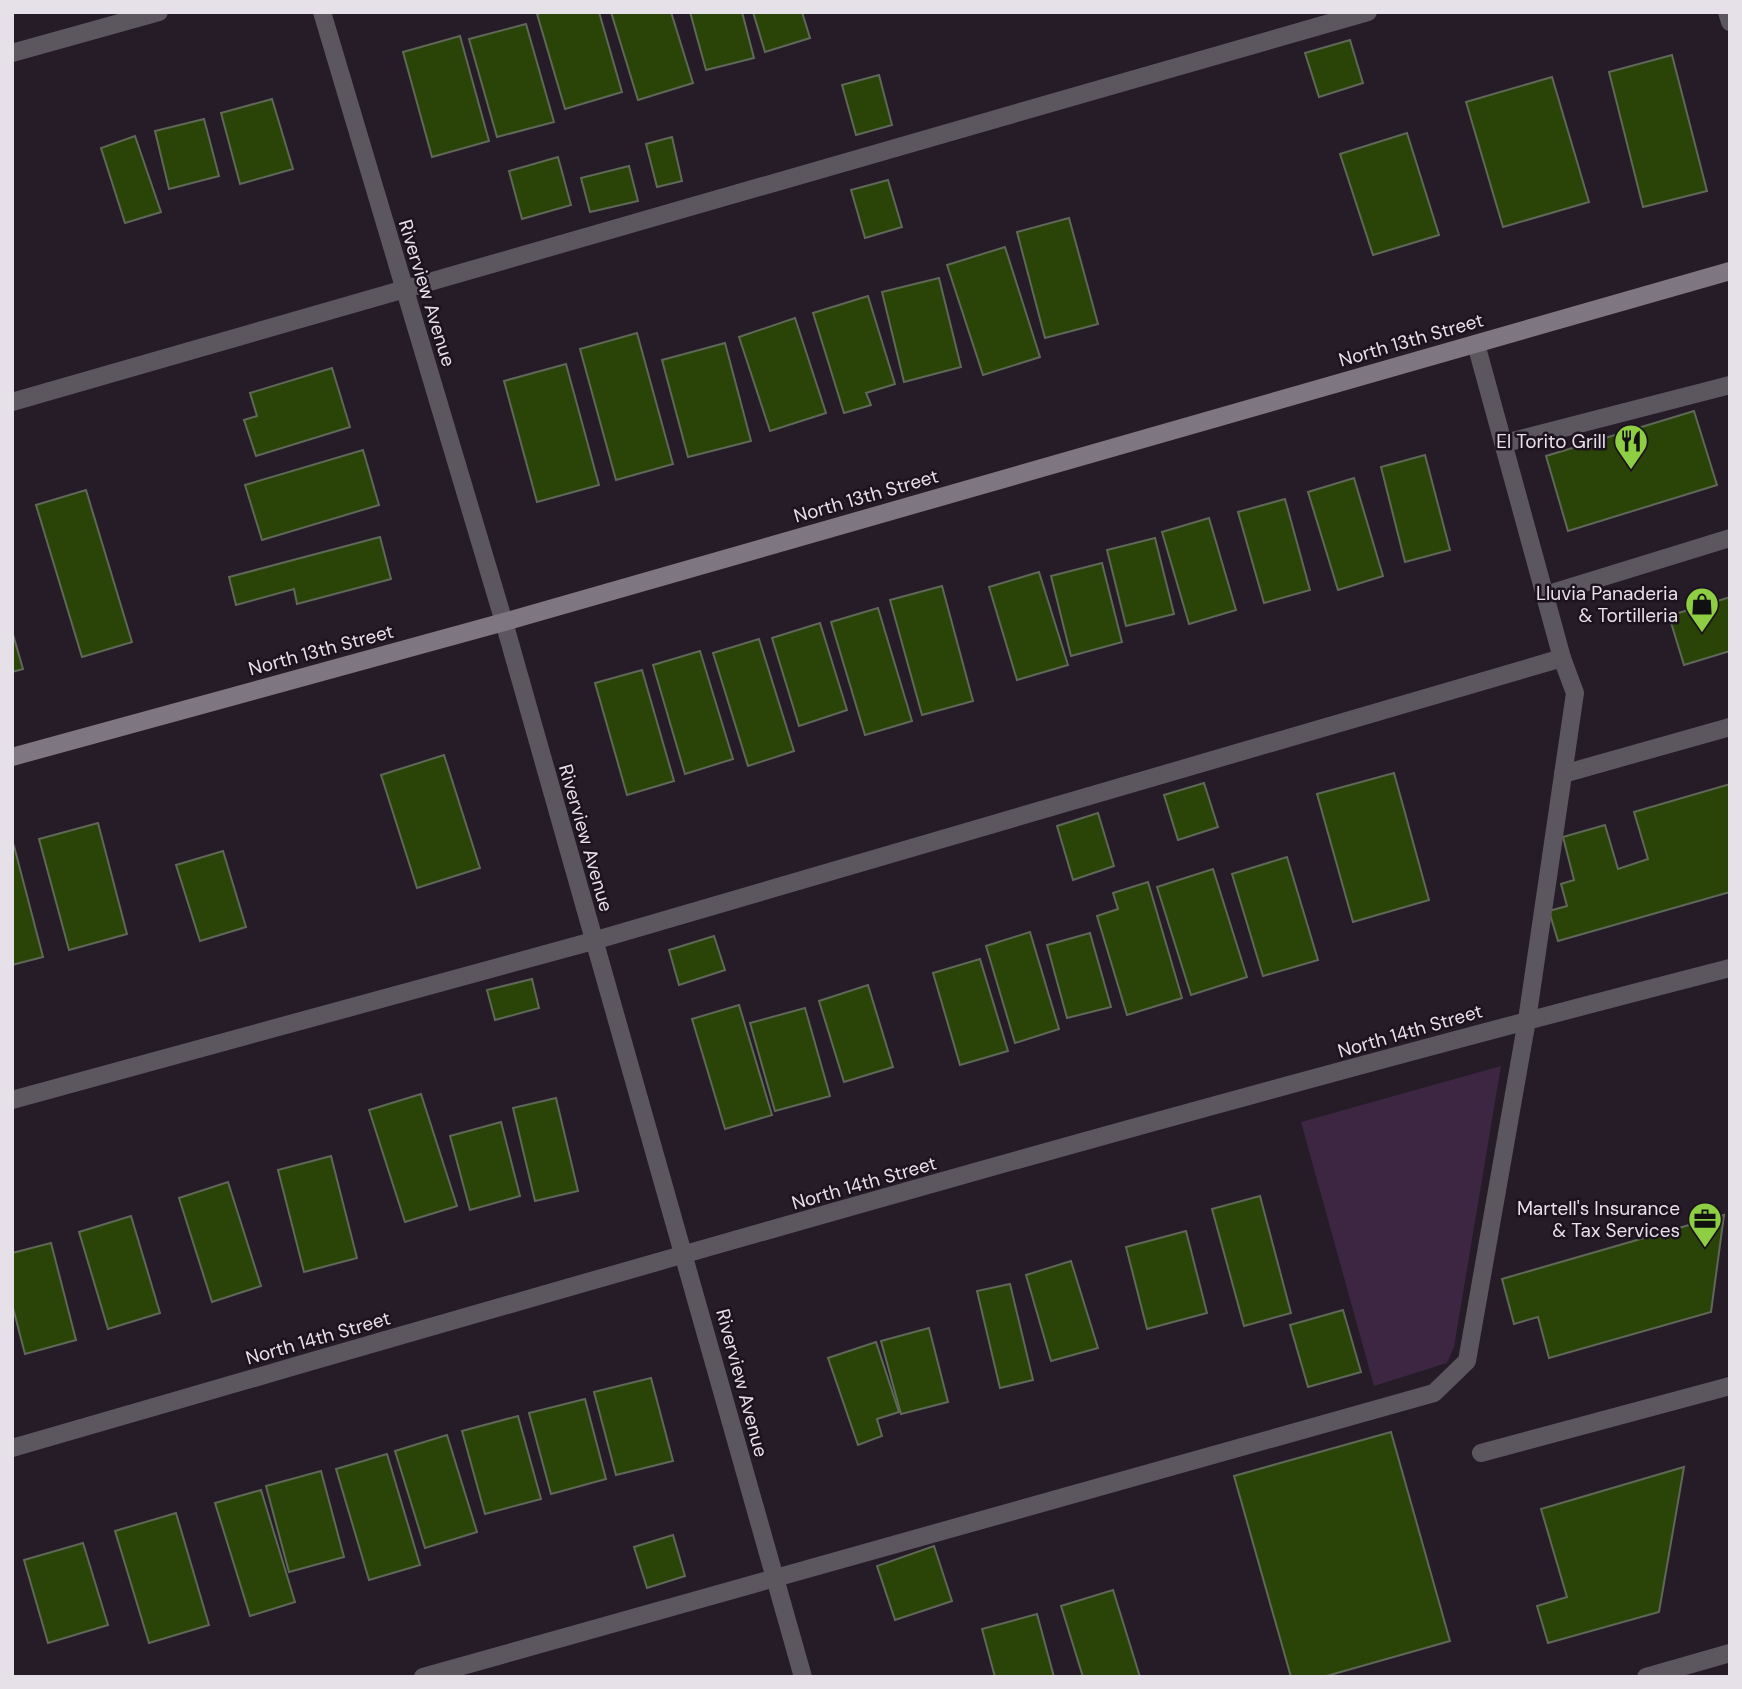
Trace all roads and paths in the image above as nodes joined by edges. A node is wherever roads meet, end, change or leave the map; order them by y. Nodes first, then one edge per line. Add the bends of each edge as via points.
1 (159, 12) edge
2 (322, 12) edge
3 (1368, 12) edge
4 (1727, 12) edge
5 (1730, 22) edge
6 (12, 53) edge
7 (1730, 271) edge
8 (404, 288) junction
9 (1476, 344) junction
10 (1730, 386) edge
11 (12, 402) edge
12 (1505, 443) junction
13 (1730, 538) edge
14 (1545, 595) junction
15 (503, 622) junction
16 (1562, 658) junction
17 (1730, 727) edge
18 (12, 757) edge
19 (1563, 774) junction
20 (593, 941) junction
21 (1730, 968) edge
22 (1527, 1020) junction
23 (12, 1100) edge
24 (685, 1254) junction
25 (1730, 1386) edge
26 (12, 1448) edge
27 (1481, 1453) dead end
28 (774, 1578) junction
29 (1730, 1653) edge
30 (423, 1677) edge
31 (803, 1677) edge
32 (1646, 1677) edge

1 - 6 street
2 - 8 street, Riverview Avenue
3 - 8 street
4 - 5 street
7 - 9 street, North 13th Street
8 - 11 street
8 - 15 street, Riverview Avenue
9 - 12 street
9 - 15 street, North 13th Street
10 - 12 street
12 - 14 street
13 - 14 street
14 - 16 street
15 - 18 street, North 13th Street
15 - 20 street, Riverview Avenue
16 - 19 street via 1575,693
16 - 20 street
17 - 19 street
19 - 22 street
20 - 23 street
20 - 24 street, Riverview Avenue
21 - 22 street, North 14th Street
22 - 24 street, North 14th Street
22 - 28 street via 1467,1361 1434,1393
24 - 26 street, North 14th Street
24 - 28 street, Riverview Avenue
25 - 27 street
28 - 30 street
28 - 31 street, Riverview Avenue
29 - 32 street

